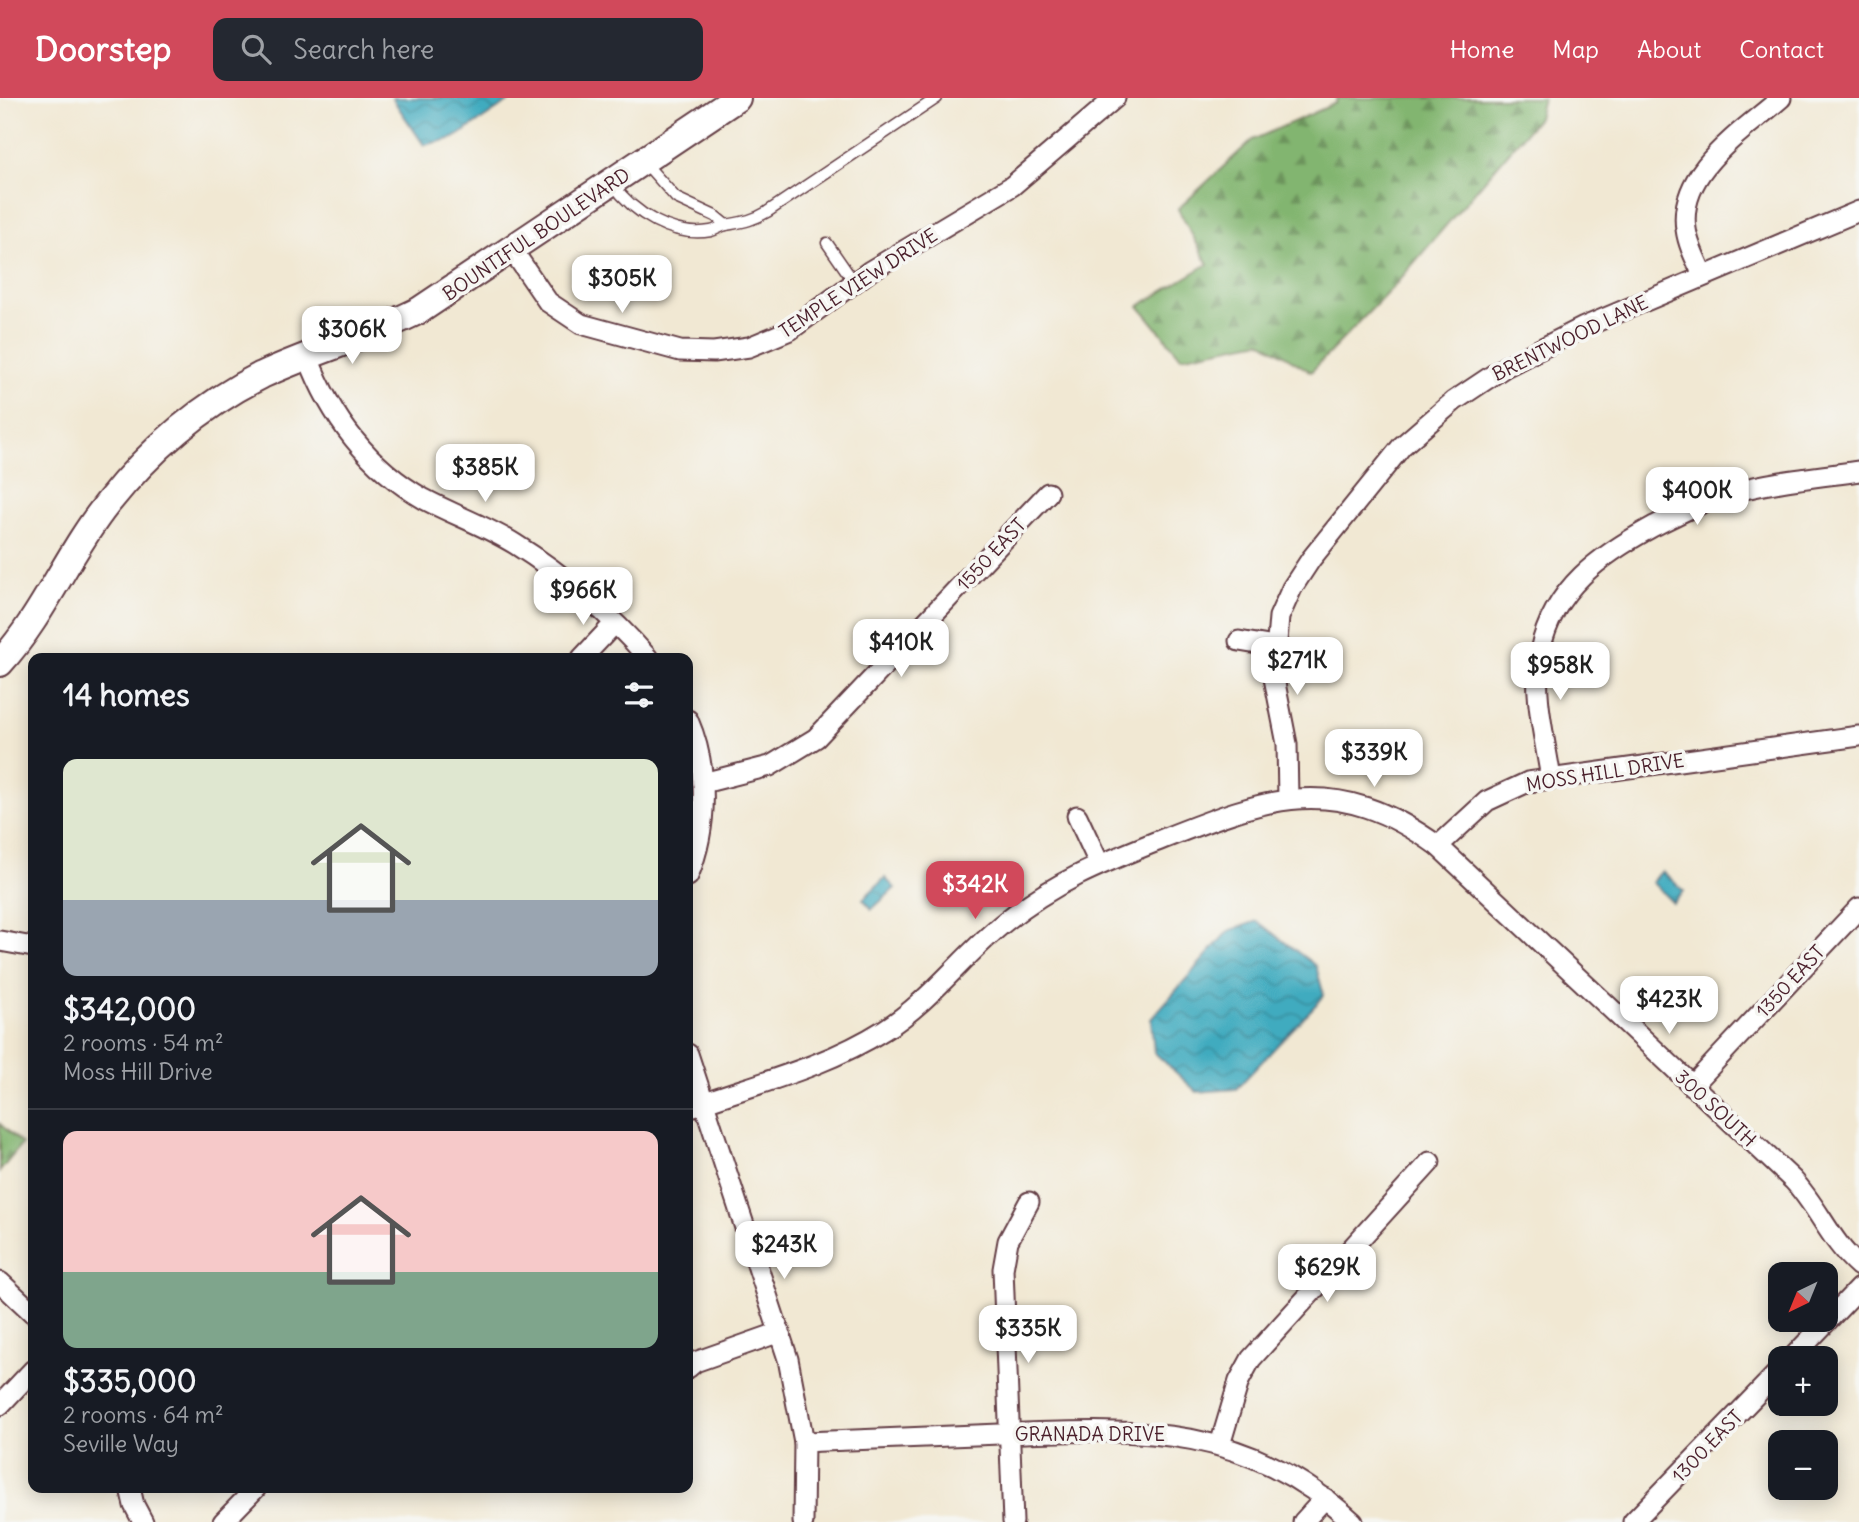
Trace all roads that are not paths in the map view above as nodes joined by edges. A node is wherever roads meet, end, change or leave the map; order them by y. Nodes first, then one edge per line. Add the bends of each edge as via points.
1 (737, 98) edge
2 (937, 98) edge
3 (1115, 98) edge
4 (1781, 98) edge
5 (644, 162) junction
6 (613, 183) junction
7 (1859, 211) edge
8 (726, 225) junction
9 (827, 243) dead end
10 (513, 251) junction
11 (1703, 275) junction
12 (853, 282) junction
13 (308, 357) junction
14 (1859, 471) edge
15 (1048, 493) dead end
16 (614, 624) junction
17 (1239, 641) dead end
18 (1275, 647) junction
19 (587, 653) edge
20 (643, 653) edge
21 (0, 663) edge
22 (693, 734) edge
23 (1859, 736) edge
24 (1551, 779) junction
25 (703, 783) junction
26 (1288, 798) junction
27 (1077, 817) dead end
28 (1438, 846) junction
29 (693, 858) edge
30 (1099, 863) junction
31 (1859, 908) edge
32 (0, 941) edge
33 (28, 946) edge
34 (693, 1086) edge
35 (1692, 1086) junction
36 (696, 1105) edge
37 (1430, 1162) dead end
38 (1029, 1202) dead end
39 (1859, 1266) edge
40 (0, 1282) edge
41 (1859, 1288) edge
42 (28, 1308) edge
43 (779, 1332) junction
44 (1803, 1346) edge
45 (693, 1364) edge
46 (28, 1375) edge
47 (1768, 1382) edge
48 (0, 1405) edge
49 (1010, 1434) junction
50 (804, 1442) junction
51 (1220, 1445) junction
52 (131, 1493) edge
53 (251, 1493) edge
54 (1325, 1498) junction
55 (143, 1522) edge
56 (223, 1522) edge
57 (803, 1522) edge
58 (1013, 1522) edge
59 (1303, 1522) edge
60 (1353, 1522) edge
61 (1633, 1522) edge

1 - 5 main road, BOUNTIFUL BOULEVARD
2 - 8 lane via 767,212
3 - 12 street, TEMPLE VIEW DRIVE via 1012,187
4 - 11 street via 1712,161 1693,185 1685,226
5 - 6 main road, BOUNTIFUL BOULEVARD
5 - 8 lane via 676,198
6 - 8 lane via 630,206 670,227 712,232
6 - 10 main road, BOUNTIFUL BOULEVARD
7 - 11 street, BRENTWOOD LANE
9 - 12 lane
10 - 12 street, TEMPLE VIEW DRIVE via 539,292 569,319 660,346 699,352 749,347 780,336
10 - 13 main road, BOUNTIFUL BOULEVARD via 394,324
11 - 18 street, BRENTWOOD LANE via 1505,367 1430,422 1377,474 1311,559 1285,602
13 - 16 street via 323,395 343,427 387,472 423,498 521,548 561,576
13 - 21 main road, BOUNTIFUL BOULEVARD via 228,394 150,457 107,505 36,619
14 - 24 street via 1712,499 1625,542 1579,577 1549,621 1538,668
15 - 25 street, 1550 EAST via 816,738 770,766
16 - 19 street
16 - 20 street
17 - 18 street
18 - 26 street, BRENTWOOD LANE via 1275,691 1289,757
22 - 25 street
23 - 24 street, MOSS HILL DRIVE
24 - 28 street, MOSS HILL DRIVE via 1514,787 1487,801
25 - 29 street via 701,828
26 - 28 street via 1367,808
26 - 30 street via 1245,807
27 - 30 street
28 - 35 street, 300 SOUTH
30 - 36 street via 1021,909 912,1010 868,1040 810,1067
31 - 35 street, 1350 EAST
32 - 33 street
34 - 36 street
35 - 39 street, 300 SOUTH via 1793,1181 1811,1201 1834,1241
36 - 43 street
37 - 51 street via 1251,1359 1239,1381
38 - 49 street via 1008,1241 1003,1269
40 - 42 street
41 - 44 street
43 - 45 street
43 - 50 street
46 - 48 street
47 - 61 street, 1300 EAST
49 - 50 street, GRANADA DRIVE
49 - 51 street, GRANADA DRIVE via 1143,1431
49 - 58 street
50 - 57 street
51 - 54 street, GRANADA DRIVE via 1275,1467
52 - 55 street
53 - 56 street
54 - 59 street
54 - 60 street, GRANADA DRIVE

